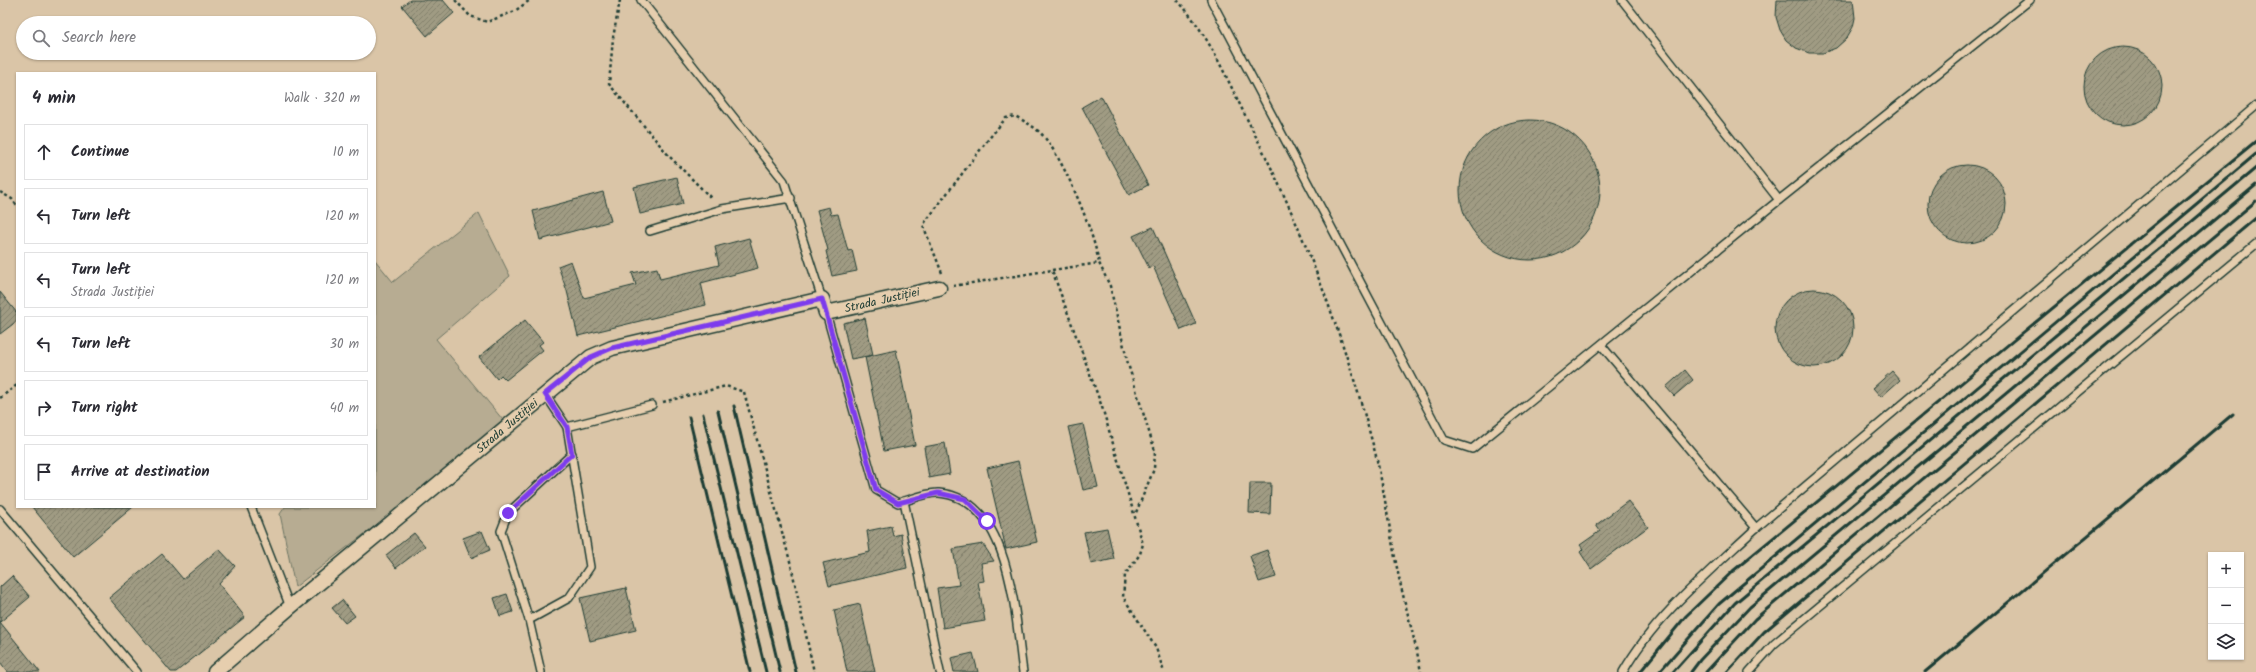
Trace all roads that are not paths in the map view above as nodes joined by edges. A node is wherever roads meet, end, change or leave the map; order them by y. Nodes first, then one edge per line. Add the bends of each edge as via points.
1 (641, 0) edge
2 (1211, 0) edge
3 (1622, 0) edge
4 (2030, 0) edge
5 (2256, 106) edge
6 (791, 198) junction
7 (1779, 200) junction
8 (650, 231) dead end
9 (2256, 244) edge
10 (943, 288) road end
11 (822, 299) junction
12 (826, 313) junction
13 (1601, 345) junction
14 (545, 394) junction
15 (652, 405) road end
16 (567, 427) junction
17 (572, 454) junction
18 (904, 501) junction
19 (251, 508) edge
20 (0, 509) edge
21 (1756, 528) junction
22 (290, 607) junction
23 (529, 620) junction
24 (138, 672) edge
25 (215, 672) edge
26 (541, 672) edge
27 (940, 672) edge
28 (1023, 672) edge
29 (1623, 672) edge
30 (1749, 672) edge

1 - 6 lane via 784,180
2 - 13 lane via 1444,440 1472,449
3 - 7 lane
4 - 7 lane
5 - 21 lane
6 - 8 lane via 722,209
6 - 11 lane
7 - 13 lane
9 - 30 lane via 1774,644
10 - 12 street, Strada Justiției
11 - 12 street
11 - 14 street, Strada Justiției via 612,348 591,357
12 - 18 lane via 876,490 898,503
13 - 21 lane
14 - 16 lane
14 - 22 street, Strada Justiției
15 - 16 lane
16 - 17 lane
17 - 23 lane via 590,568 569,598
17 - 23 lane via 508,513 501,531
18 - 27 lane
18 - 28 lane via 938,493 965,499 987,521 999,543 1011,590
19 - 22 lane
20 - 24 lane
21 - 29 lane via 1698,581 1658,624
22 - 25 street, Strada Justiției
23 - 26 lane

